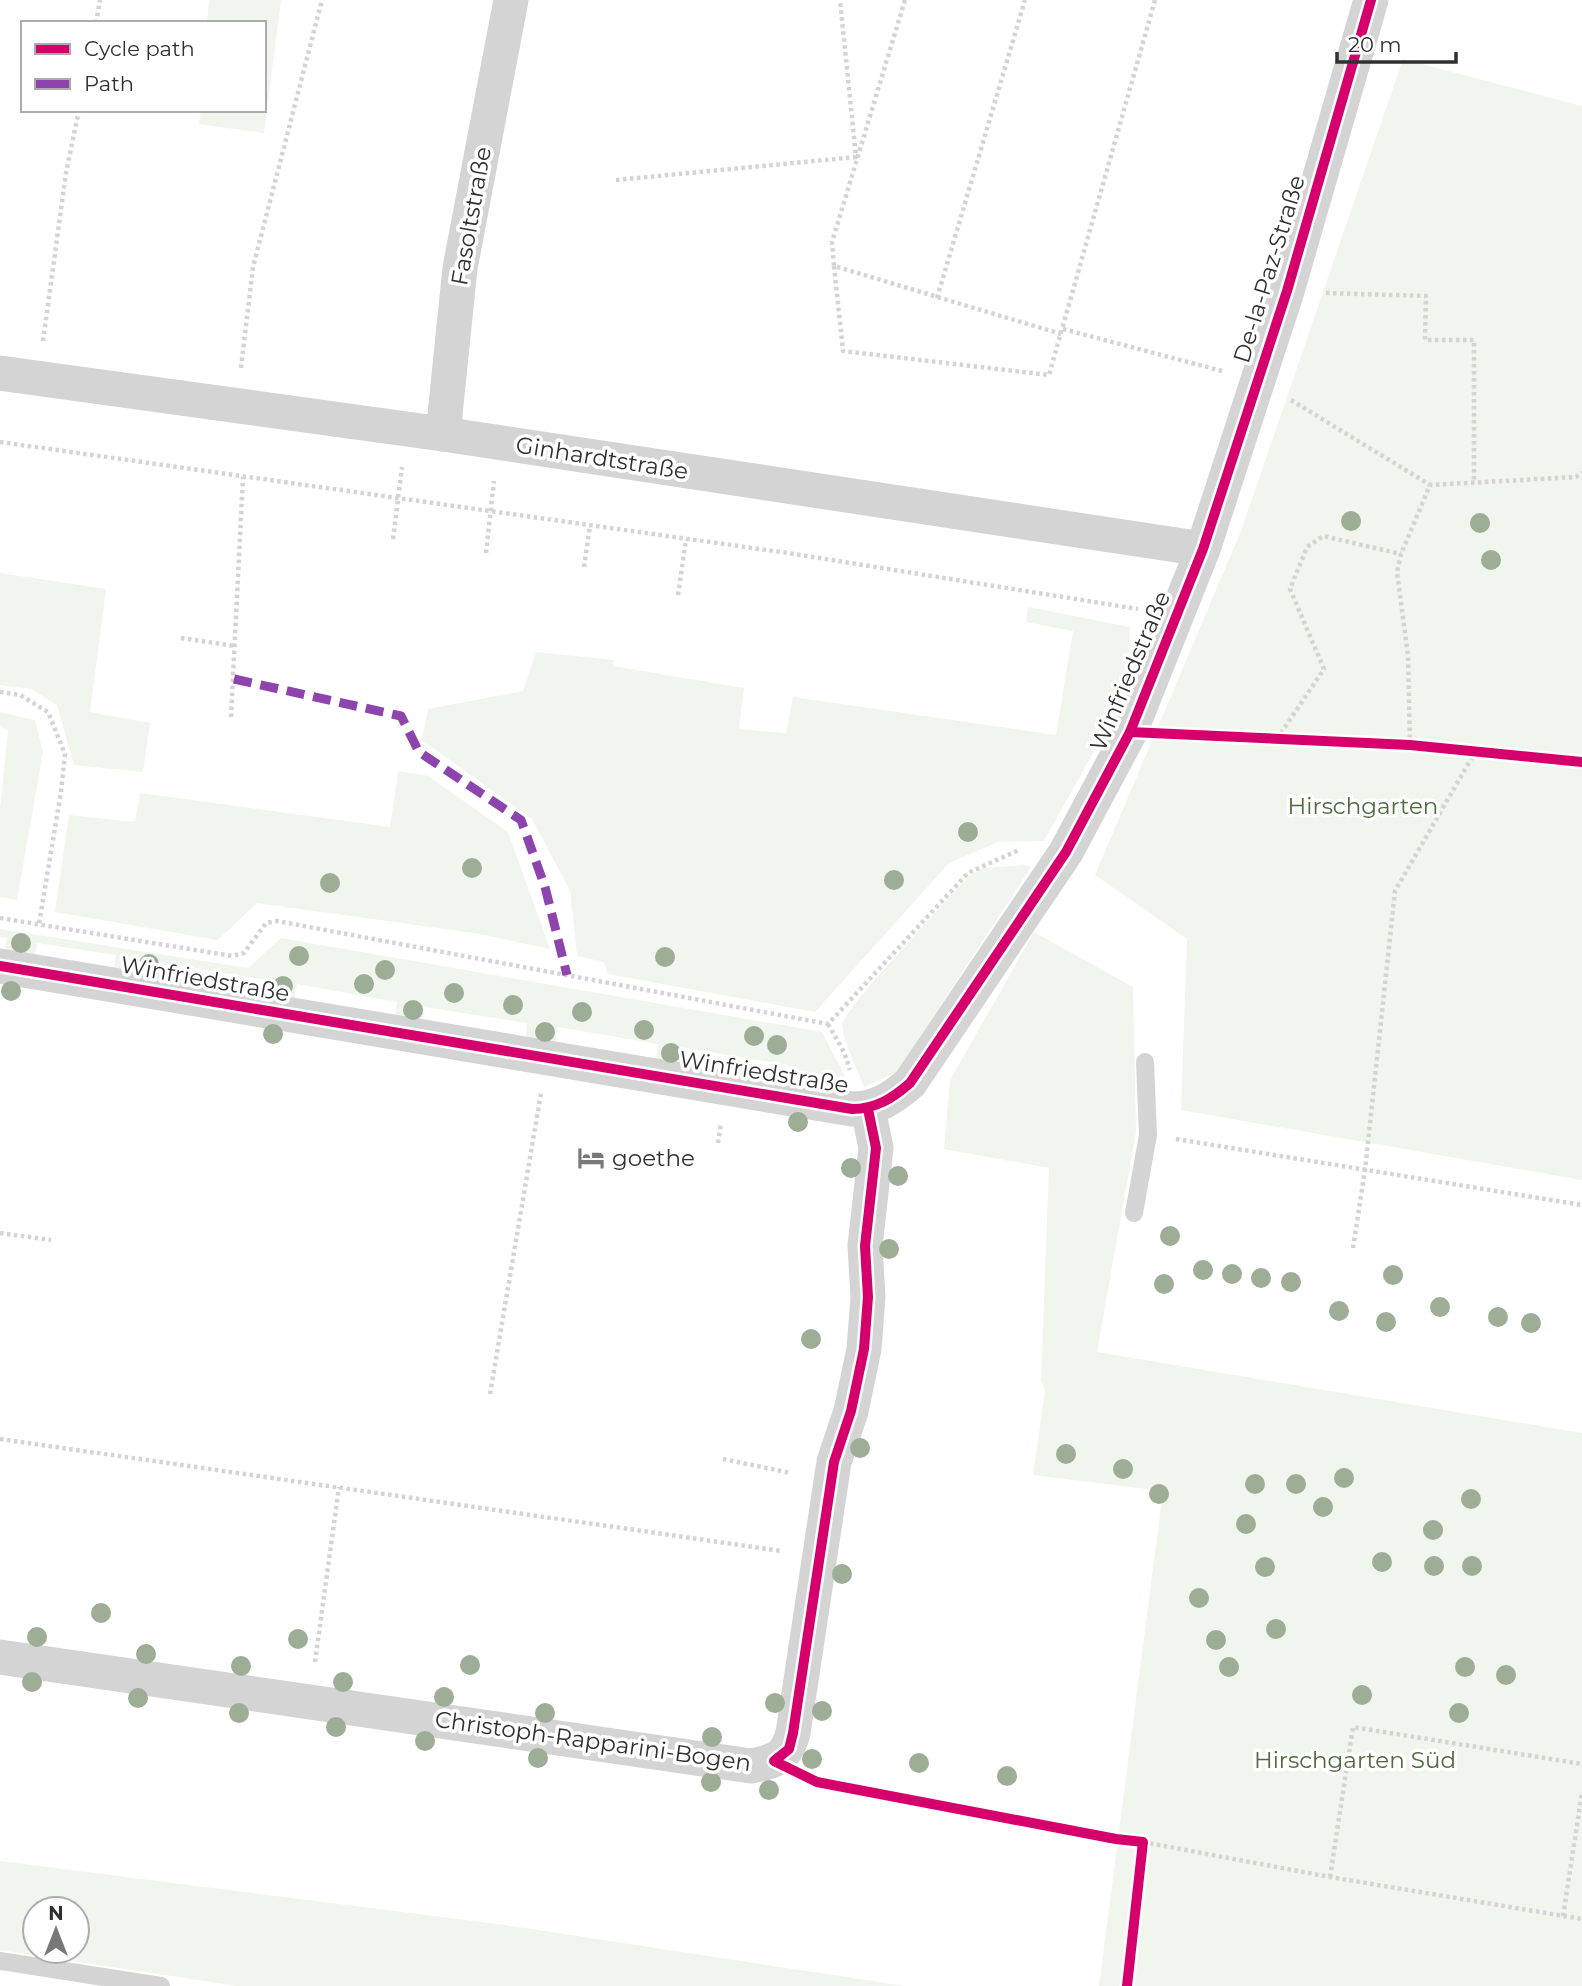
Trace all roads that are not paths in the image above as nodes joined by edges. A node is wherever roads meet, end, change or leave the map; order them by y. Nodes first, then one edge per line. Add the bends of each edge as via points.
1 (511, 0) edge
2 (1371, 0) edge
3 (0, 373) edge
4 (443, 434) junction
5 (1203, 549) junction
6 (0, 966) edge
7 (1145, 1062) dead end
8 (860, 1109) junction
9 (1134, 1213) dead end
10 (0, 1657) edge
11 (0, 1961) edge
12 (161, 1986) edge

1 - 4 street, Fasoltstraße via 460,268
2 - 5 street, De-la-Paz-Straße via 1287,291
3 - 4 street, Ginhardtstraße
4 - 5 street, Ginhardtstraße
5 - 8 street, Winfriedstraße via 1130,733 1066,852 910,1083 893,1098
6 - 8 street, Winfriedstraße
7 - 9 lane via 1148,1135
8 - 10 street, Christoph-Rapparini-Bogen via 876,1148 865,1246 864,1349 834,1462 793,1733 789,1749 774,1761 751,1766
11 - 12 lane

